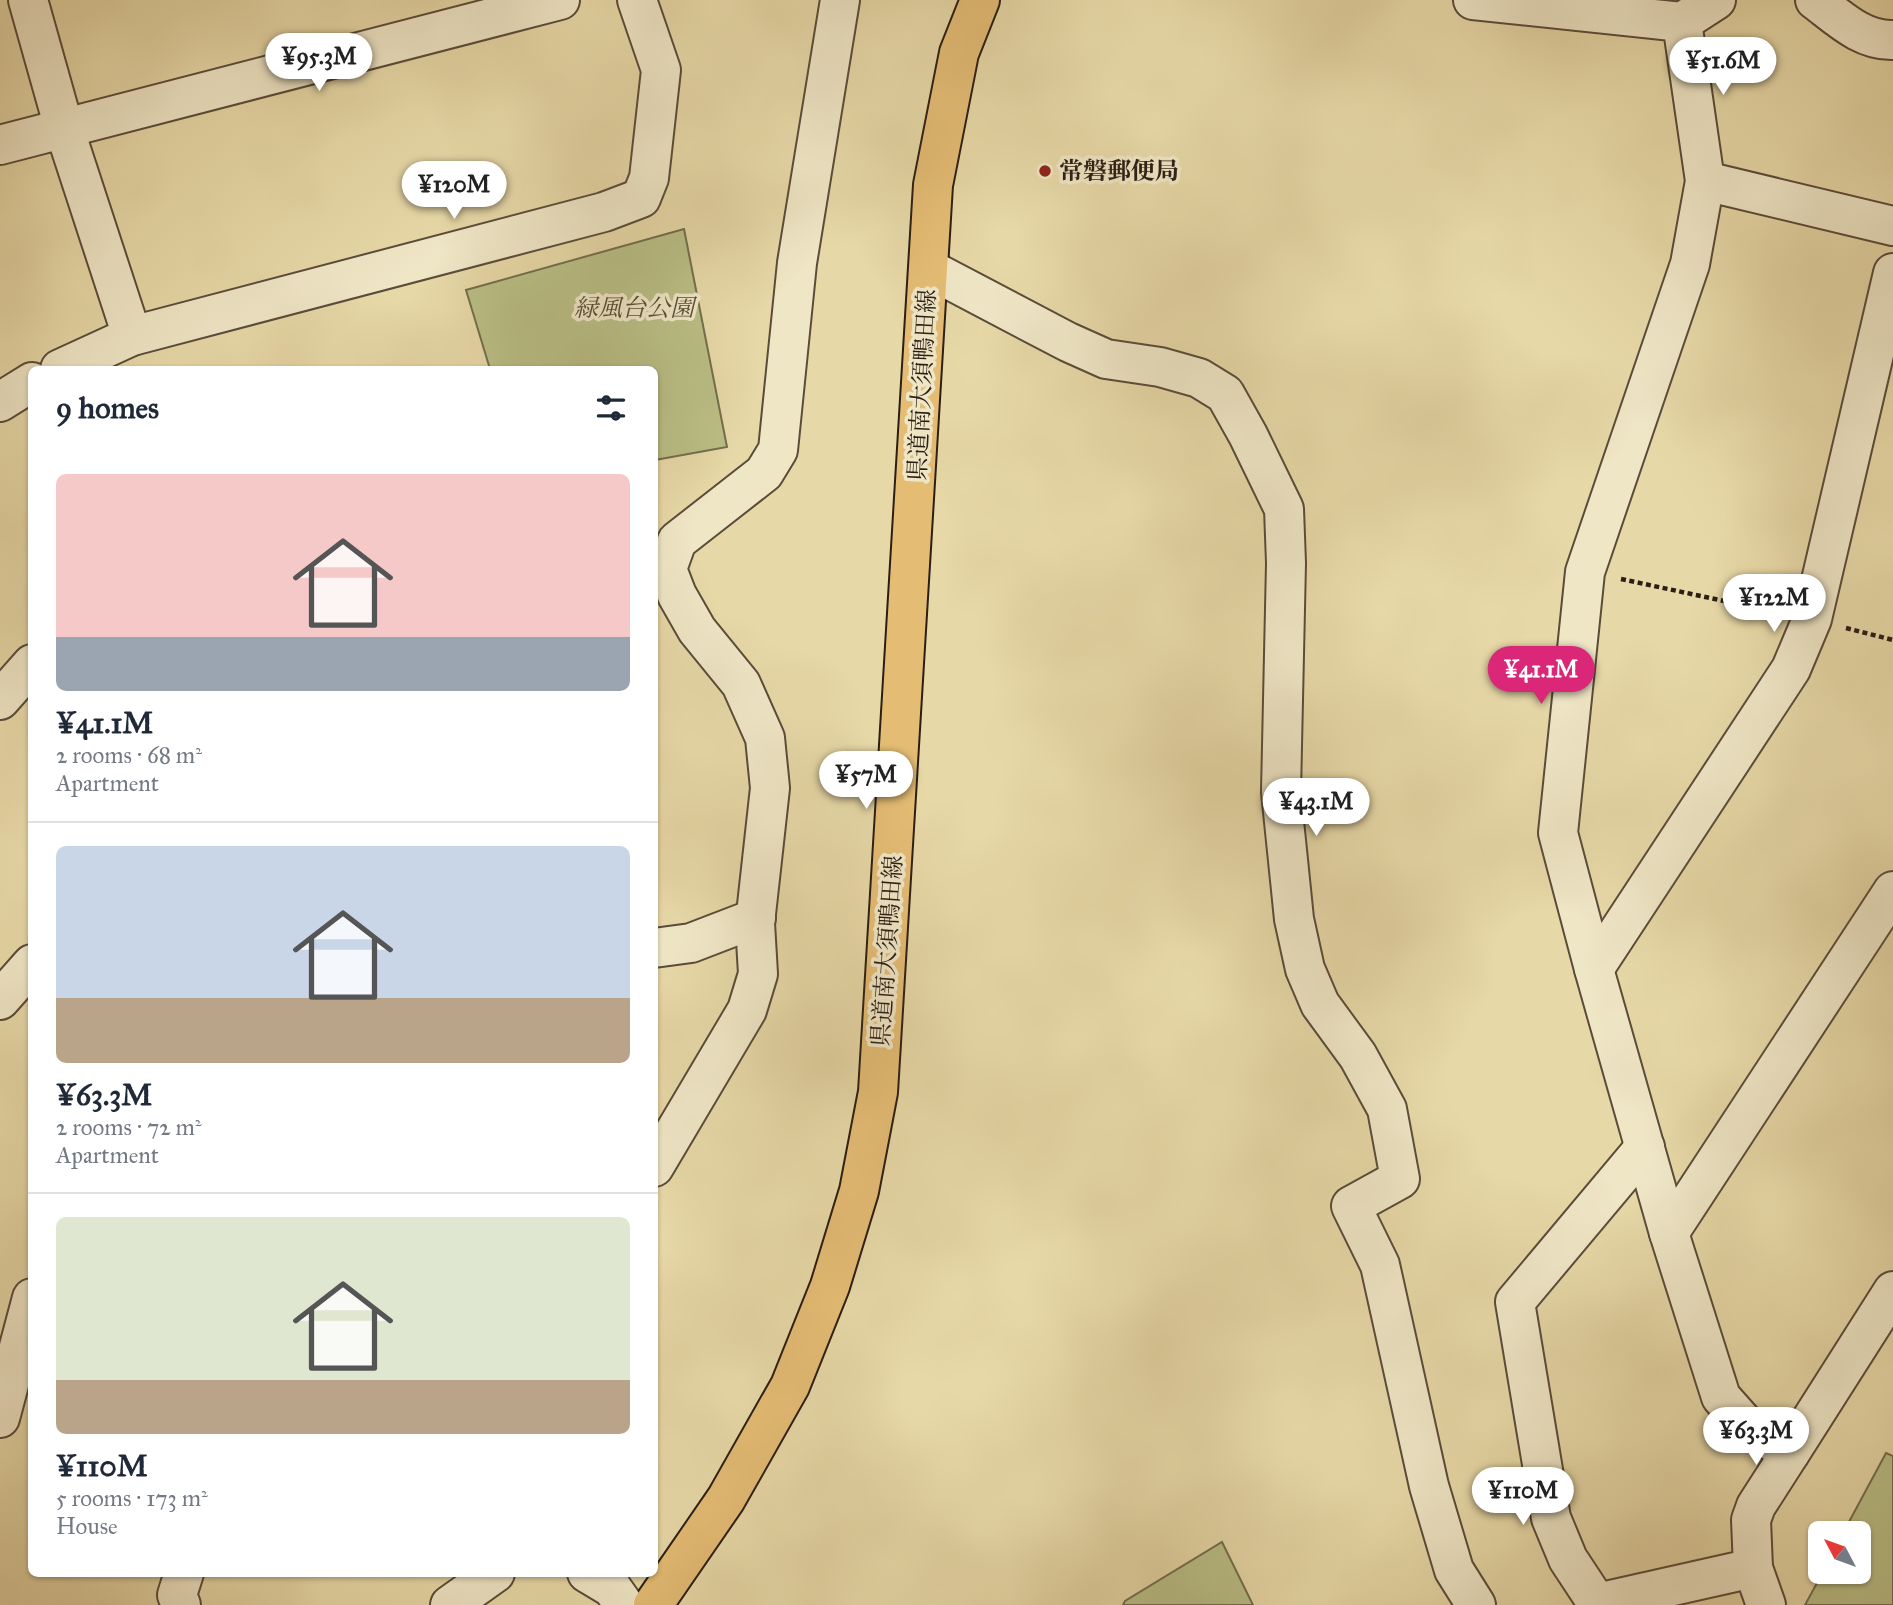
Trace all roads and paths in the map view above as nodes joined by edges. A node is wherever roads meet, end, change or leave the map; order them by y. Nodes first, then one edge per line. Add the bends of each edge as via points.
1 (27, 0) edge
2 (560, 0) edge
3 (637, 0) edge
4 (840, 0) edge
5 (980, 0) edge
6 (1473, 0) edge
7 (1716, 0) edge
8 (1815, 0) edge
9 (1682, 22) junction
10 (1893, 40) edge
11 (64, 128) junction
12 (0, 145) edge
13 (1704, 181) junction
14 (1893, 226) edge
15 (929, 269) junction
16 (1893, 273) edge
17 (132, 336) junction
18 (67, 366) edge
19 (28, 385) edge
20 (0, 402) edge
21 (1585, 572) junction
22 (1812, 619) junction
23 (1893, 640) edge
24 (1893, 891) edge
25 (755, 918) junction
26 (658, 947) edge
27 (28, 968) edge
28 (1594, 969) junction
29 (0, 1000) edge
30 (1645, 1147) junction
31 (658, 1160) edge
32 (1669, 1233) junction
33 (1893, 1291) edge
34 (28, 1313) edge
35 (0, 1418) edge
36 (1790, 1453) junction
37 (1753, 1568) junction
38 (183, 1577) edge
39 (489, 1577) edge
40 (181, 1605) edge
41 (450, 1605) edge
42 (653, 1605) edge
43 (1476, 1605) edge
44 (1766, 1605) edge

1 - 11 street
2 - 11 street
3 - 17 street via 660,70 649,178 641,198 604,212
4 - 25 street via 797,263 778,450 764,473 677,541 667,569 697,630 741,684 765,738 769,788
5 - 15 main road, 県道南大須鴨田線 via 959,53 938,158
6 - 9 street
7 - 9 street
8 - 10 street via 1862,34 1879,41
9 - 13 street
11 - 12 street
11 - 17 street
13 - 14 street
13 - 21 street via 1690,264
15 - 42 main road, 県道南大須鴨田線 via 878,1092 859,1191 830,1286 790,1386 726,1499
15 - 43 street via 1106,359 1199,378 1225,394 1284,509 1281,792 1294,919 1320,1004 1359,1056 1387,1109 1400,1179 1351,1206 1380,1265 1429,1486 1454,1570
16 - 22 street
17 - 18 street
19 - 20 street
21 - 22 path
21 - 28 street via 1558,833
22 - 23 path
22 - 28 street via 1791,669
24 - 32 street
25 - 26 street via 691,943
25 - 31 street via 758,974 747,1010
27 - 29 street
28 - 30 street
30 - 32 street
30 - 37 street via 1516,1303 1551,1518 1568,1559 1597,1603
32 - 36 street via 1721,1397 1745,1424
33 - 36 street
34 - 35 street
36 - 37 street via 1751,1520
37 - 44 street
38 - 40 street via 177,1595
39 - 41 street

